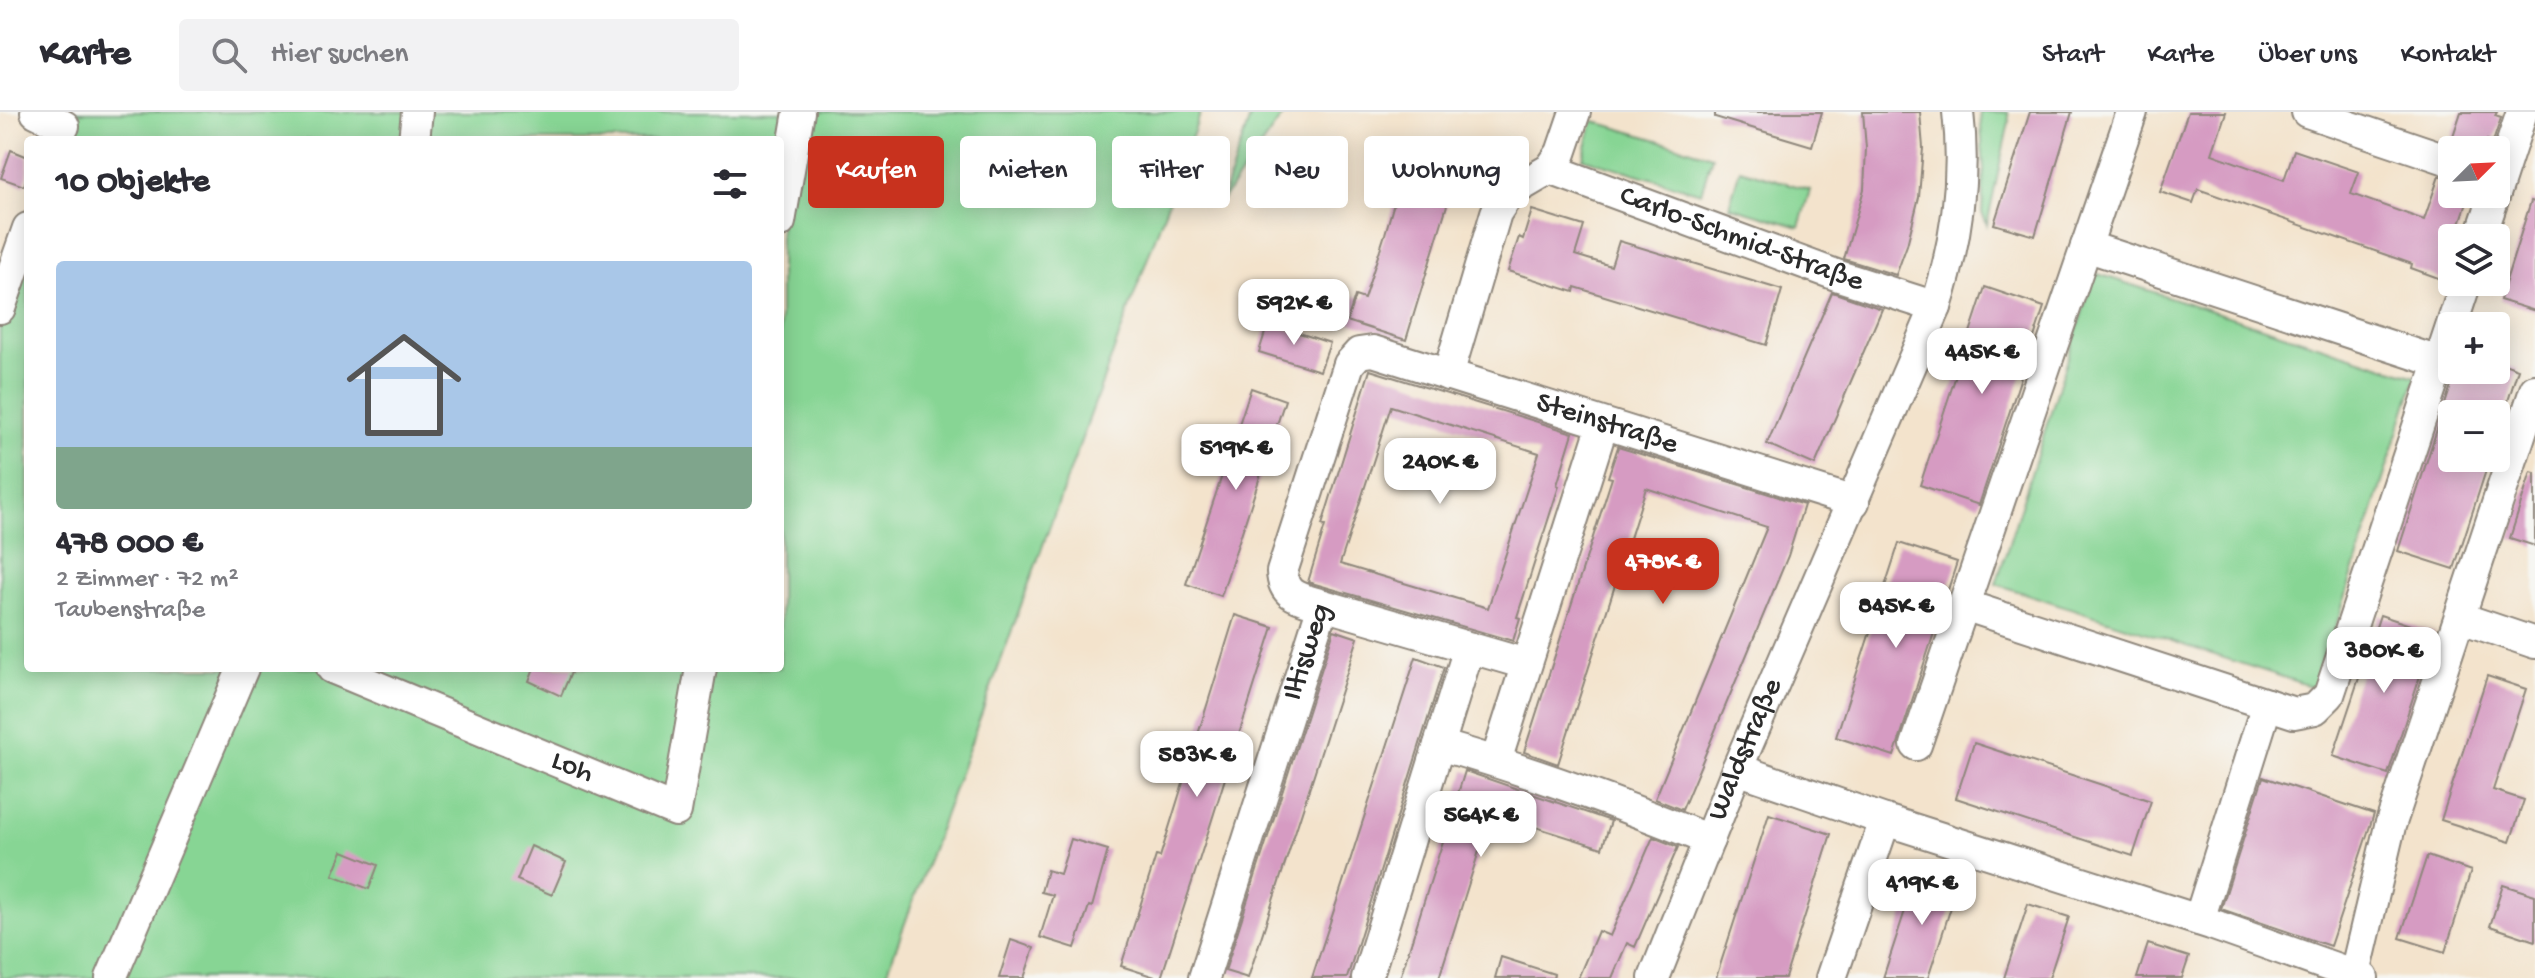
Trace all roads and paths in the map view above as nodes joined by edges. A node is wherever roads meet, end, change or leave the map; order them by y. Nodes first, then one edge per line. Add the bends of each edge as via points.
1 (36, 112) edge
2 (417, 112) edge
3 (799, 112) edge
4 (1575, 112) edge
5 (1958, 112) edge
6 (2132, 112) edge
7 (2307, 112) edge
8 (2522, 112) edge
9 (64, 126) edge
10 (414, 136) edge
11 (2510, 147) edge
12 (2438, 156) edge
13 (1550, 169) junction
14 (784, 199) edge
15 (24, 239) edge
16 (2086, 246) junction
17 (1936, 307) junction
18 (0, 308) edge
19 (1359, 353) joint
20 (2438, 362) edge
21 (2438, 365) edge
22 (1448, 375) junction
23 (2535, 390) edge
24 (1603, 424) junction
25 (1854, 502) junction
26 (1323, 605) junction
27 (1964, 605) junction
28 (2461, 618) junction
29 (2535, 643) edge
30 (1469, 648) junction
31 (1526, 664) junction
32 (241, 672) edge
33 (342, 672) edge
34 (700, 672) edge
35 (2267, 704) junction
36 (1439, 745) junction
37 (1916, 745) dead end
38 (1496, 761) junction
39 (1737, 769) junction
40 (1885, 820) junction
41 (1709, 840) junction
42 (2199, 920) junction
43 (2357, 977) edge
44 (111, 978) edge
45 (1204, 978) edge
46 (1367, 978) edge
47 (1654, 978) edge
48 (1831, 978) edge

1 - 9 street
2 - 10 street
3 - 14 street
4 - 13 street
5 - 17 street, Waldstraße via 1958,217
6 - 16 street
7 - 12 street
8 - 11 street
13 - 17 street, Carlo-Schmid-Straße
13 - 22 street via 1509,193 1496,213
15 - 18 street
16 - 20 street
16 - 27 street
17 - 25 street, Waldstraße
19 - 22 street, Steinstraße via 1373,351
19 - 26 street, Iltisweg via 1349,364 1282,572 1291,594
21 - 35 street via 2329,695 2315,709 2294,713
22 - 24 street, Steinstraße
23 - 28 street
24 - 25 street, Steinstraße
24 - 31 street
25 - 39 street, Waldstraße
26 - 30 street
26 - 45 street, Iltisweg
27 - 35 street
27 - 37 street
28 - 29 street
28 - 43 street via 2390,826
30 - 31 street
30 - 36 street
31 - 38 street
32 - 44 street
33 - 34 street, Loh via 676,811
35 - 42 street
36 - 38 street
36 - 46 street
38 - 41 street
39 - 40 street
39 - 41 street, Waldstraße
40 - 42 street
40 - 48 street
41 - 47 street, Waldstraße
42 - 43 street

